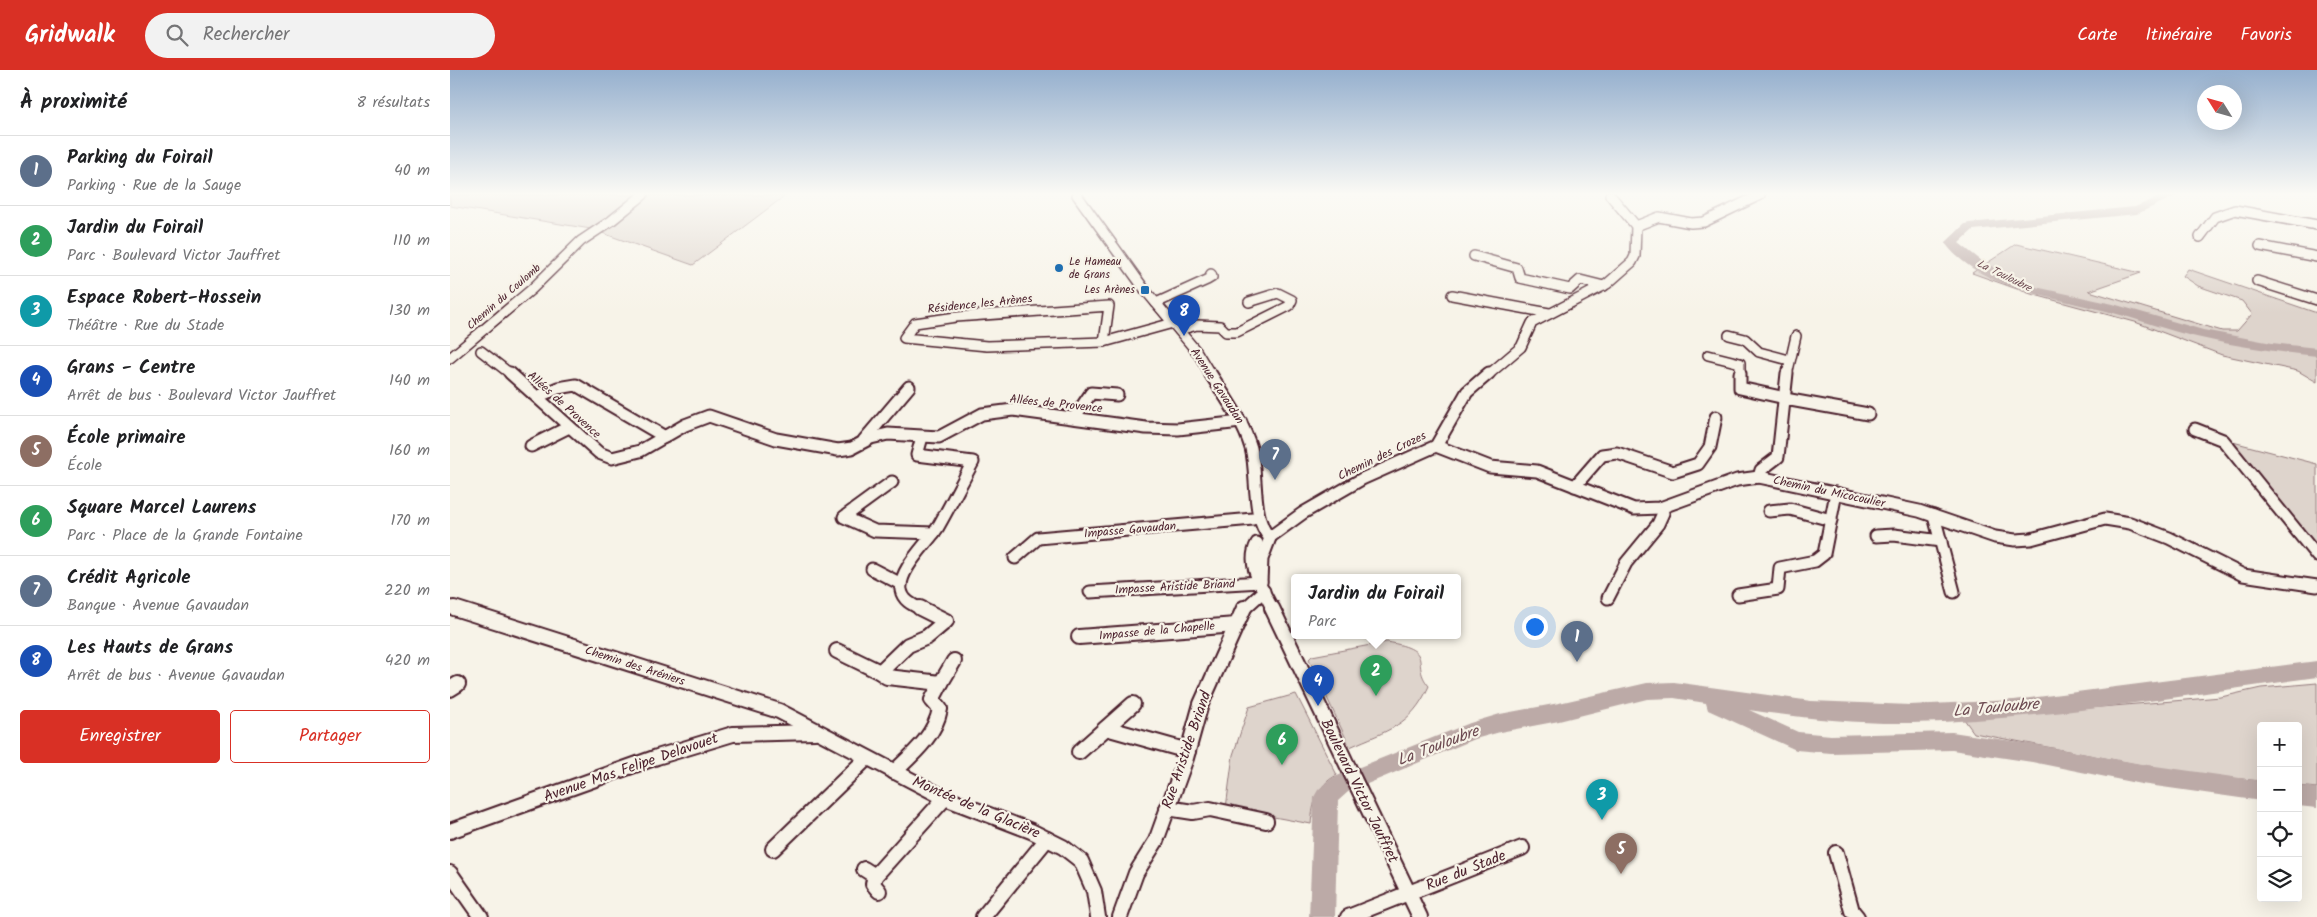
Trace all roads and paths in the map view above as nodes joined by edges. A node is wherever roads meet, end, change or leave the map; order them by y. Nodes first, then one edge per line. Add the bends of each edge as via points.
1 (591, 235) edge
2 (1106, 235) edge
3 (1636, 235) edge
4 (2202, 235) edge
5 (2200, 237) dead end
6 (2260, 246) dead end
7 (1474, 256) dead end
8 (2317, 257) edge
9 (1211, 274) dead end
10 (2257, 281) dead end
11 (1604, 286) junction
12 (1452, 295) dead end
13 (2317, 300) edge
14 (1249, 302) dead end
15 (1156, 303) junction
16 (1549, 313) junction
17 (1176, 327) junction
18 (1729, 335) dead end
19 (1796, 336) dead end
20 (1104, 342) junction
21 (467, 344) junction
22 (481, 351) junction
23 (453, 355) edge
24 (1708, 355) dead end
25 (1789, 360) junction
26 (908, 387) dead end
27 (1117, 395) dead end
28 (537, 397) junction
29 (1785, 399) junction
30 (1868, 414) dead end
31 (1716, 417) dead end
32 (1074, 418) junction
33 (1242, 422) junction
34 (569, 427) junction
35 (2195, 429) dead end
36 (665, 437) junction
37 (922, 437) junction
38 (860, 445) junction
39 (531, 446) dead end
40 (1436, 446) junction
41 (1759, 477) junction
42 (892, 482) dead end
43 (1575, 486) junction
44 (1836, 493) junction
45 (1257, 494) junction
46 (1660, 508) junction
47 (1770, 512) dead end
48 (1934, 516) junction
49 (1253, 519) junction
50 (1831, 520) junction
51 (934, 533) junction
52 (1876, 536) dead end
53 (1263, 538) junction
54 (1941, 541) junction
55 (2317, 556) edge
56 (1015, 558) dead end
57 (872, 569) dead end
58 (901, 584) junction
59 (2317, 586) edge
60 (1262, 587) junction
61 (1090, 592) dead end
62 (1954, 592) dead end
63 (1738, 595) dead end
64 (1608, 598) dead end
65 (450, 607) edge
66 (1236, 625) junction
67 (1079, 638) dead end
68 (837, 651) dead end
69 (954, 661) dead end
70 (880, 672) junction
71 (941, 682) junction
72 (1133, 704) dead end
73 (1106, 728) junction
74 (817, 732) junction
75 (1188, 751) junction
76 (1079, 752) dead end
77 (868, 758) junction
78 (894, 772) junction
79 (945, 798) junction
80 (1167, 808) junction
81 (1266, 821) dead end
82 (450, 831) edge
83 (1047, 839) junction
84 (1522, 848) dead end
85 (773, 849) dead end
86 (1836, 853) dead end
87 (450, 874) edge
88 (873, 878) dead end
89 (1409, 894) junction
90 (1349, 916) edge
91 (480, 917) edge
92 (983, 917) edge
93 (1098, 917) edge
94 (1120, 917) edge
95 (1420, 917) edge
96 (1857, 917) edge

1 - 21 street, Chemin du Coulomb
2 - 15 street, Avenue Gavaudan
3 - 11 street, Chemin des Crozes via 1632,262
4 - 5 street
6 - 8 street
7 - 11 street via 1517,268 1520,278 1570,289 1580,280
9 - 15 street via 1207,280
10 - 13 street
11 - 16 street, Chemin des Crozes
12 - 16 street
14 - 17 street, Résidence les Arènes via 1278,293 1292,300 1289,306 1236,332 1226,332 1220,326
15 - 17 street, Avenue Gavaudan
16 - 40 street, Chemin des Crozes via 1532,323 1521,347 1467,392
17 - 20 street, Résidence les Arènes
17 - 33 street, Avenue Gavaudan
18 - 25 street via 1744,339 1759,352
19 - 25 street via 1792,340
20 - 20 street, Résidence les Arènes via 1109,306 915,323 904,338 987,346
21 - 22 street, Allées de Provence via 473,343
21 - 23 street, Chemin du Coulomb
22 - 23 street
22 - 28 street, Allées de Provence
24 - 29 street via 1740,363 1740,388
25 - 29 street
26 - 38 street
27 - 32 street via 1091,393
28 - 34 street, Allées de Provence
28 - 36 street via 576,385
29 - 30 street
29 - 41 street via 1778,457 1761,470
31 - 43 street via 1710,447 1698,464 1673,472 1617,453 1602,455
32 - 33 street, Allées de Provence via 1178,429
32 - 37 street, Allées de Provence via 1013,410 990,412 944,435
33 - 45 street, Avenue Gavaudan via 1251,449
34 - 36 street, Allées de Provence via 599,453 612,458 640,451
34 - 39 street
35 - 55 street via 2223,440
36 - 38 street, Allées de Provence via 709,416 801,444 838,450
37 - 38 street, Allées de Provence via 888,434 870,438
37 - 51 street via 917,455 974,462
40 - 43 street, Chemin du Micocoulier via 1490,468 1537,471
40 - 53 street, Chemin des Crozes via 1362,480
41 - 44 street, Chemin du Micocoulier
41 - 46 street, Chemin du Micocoulier via 1737,480
42 - 51 street via 844,517 875,531
43 - 46 street, Chemin du Micocoulier via 1634,508
44 - 48 street, Chemin du Micocoulier
44 - 50 street
45 - 49 street, Avenue Gavaudan
45 - 53 street, Avenue Gavaudan
46 - 64 street via 1662,513 1658,524 1626,563
47 - 50 street via 1790,509
48 - 54 street
48 - 59 street, Chemin du Micocoulier via 1995,537 2015,540 2031,539 2105,519 2130,523 2169,538 2243,575
49 - 53 street, Avenue Gavaudan
49 - 56 street, Impasse Gavaudan via 1038,538
50 - 63 street via 1824,554 1816,561 1780,568 1778,589
51 - 58 street via 909,565
52 - 54 street
53 - 60 street, Boulevard Victor Jauffret via 1252,558
54 - 62 street
57 - 58 street
58 - 70 street via 906,602 946,621 927,637 908,645
60 - 61 street, Impasse Aristide Briand
60 - 66 street, Rue Aristide Briand
60 - 89 street, Boulevard Victor Jauffret
65 - 74 street, Chemin des Aréniers via 779,710
66 - 67 street, Impasse de la Chapelle
66 - 75 street, Rue Aristide Briand via 1201,704
68 - 70 street
69 - 71 street
70 - 71 street via 886,677
71 - 78 street via 932,700 940,709 940,718 922,744
72 - 73 street
73 - 75 street
73 - 76 street
74 - 77 street, Montée de la Glacière
74 - 82 street, Avenue Mas Felipe Delavouet via 733,734 657,757
75 - 80 street, Rue Aristide Briand
77 - 78 street, Montée de la Glacière
77 - 85 street
78 - 79 street, Montée de la Glacière
79 - 83 street, Montée de la Glacière
79 - 88 street
80 - 81 street via 1193,812 1210,809
80 - 94 street, Rue Aristide Briand via 1156,841 1136,874
83 - 92 street
83 - 93 street, Montée de la Glacière via 1081,861 1094,891
84 - 89 street, Rue du Stade
86 - 96 street via 1852,911
87 - 91 street
89 - 90 street, Rue du Stade
89 - 95 street, Boulevard Victor Jauffret

